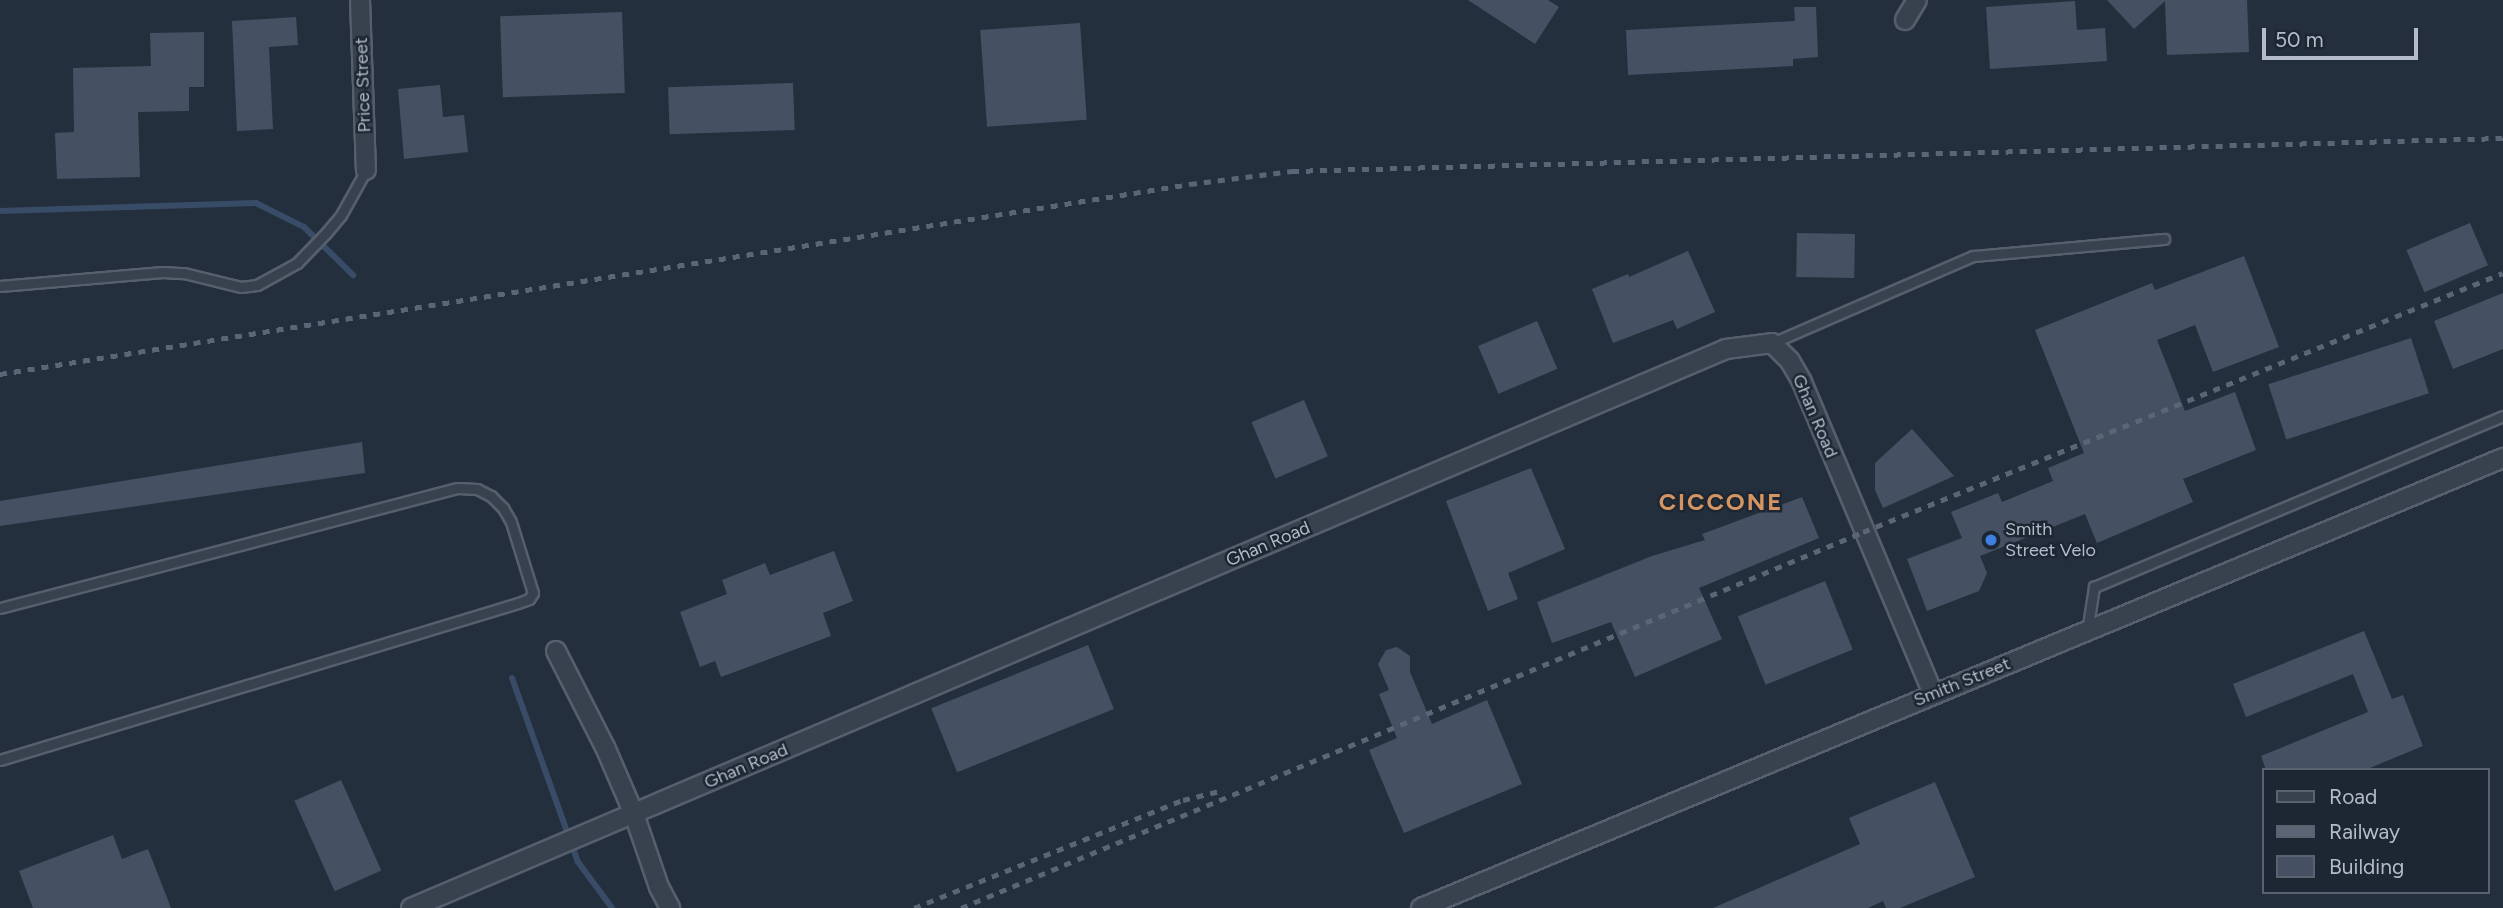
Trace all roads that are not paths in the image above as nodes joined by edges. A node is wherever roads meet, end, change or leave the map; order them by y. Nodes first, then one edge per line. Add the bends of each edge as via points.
1 (360, 0) edge
2 (1917, 0) edge
3 (1905, 20) dead end
4 (366, 170) joint
5 (2164, 239) dead end
6 (0, 286) edge
7 (1772, 343) junction
8 (2503, 416) edge
9 (2503, 458) edge
10 (0, 608) edge
11 (2087, 633) junction
12 (556, 651) dead end
13 (1933, 693) junction
14 (0, 760) edge
15 (634, 814) junction
16 (411, 908) edge
17 (670, 908) edge
18 (1421, 908) edge

1 - 4 street, Price Street
2 - 3 street
4 - 6 lane via 326,233 297,263 257,285 162,272
5 - 7 lane via 1973,256
7 - 13 street, Ghan Road via 1802,382
7 - 15 street, Ghan Road via 1726,349
8 - 11 lane via 2094,587
9 - 11 street, Smith Street
10 - 14 lane via 458,488 477,489 503,508 533,593 518,603
11 - 13 street, Smith Street
12 - 15 street
13 - 18 street, Smith Street
15 - 16 street, Ghan Road
15 - 17 street

